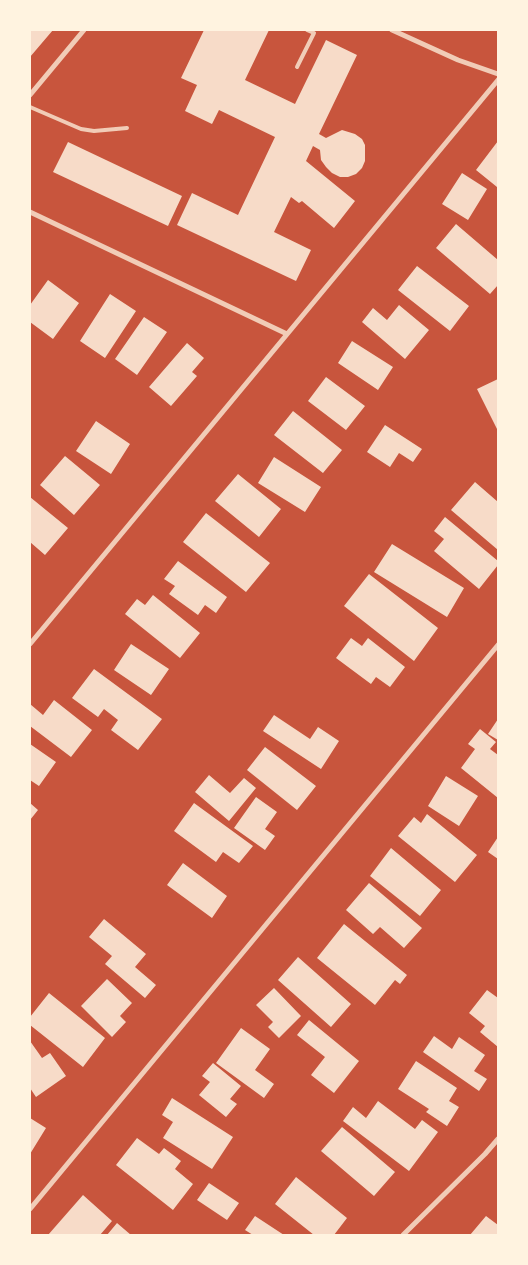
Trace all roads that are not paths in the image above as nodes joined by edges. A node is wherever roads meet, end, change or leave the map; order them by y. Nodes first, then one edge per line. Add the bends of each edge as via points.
1 (84, 30) edge
2 (307, 30) edge
3 (392, 30) edge
4 (297, 67) dead end
5 (498, 74) edge
6 (498, 80) edge
7 (30, 95) edge
8 (30, 107) edge
9 (126, 128) dead end
10 (30, 212) edge
11 (287, 334) junction
12 (30, 644) edge
13 (498, 645) edge
14 (498, 1139) edge
15 (30, 1210) edge
16 (403, 1235) edge

1 - 7 street
2 - 4 lane via 314,33
3 - 5 street
6 - 11 street
8 - 9 lane via 75,128 94,131
10 - 11 street
11 - 12 street
13 - 15 street
14 - 16 street

